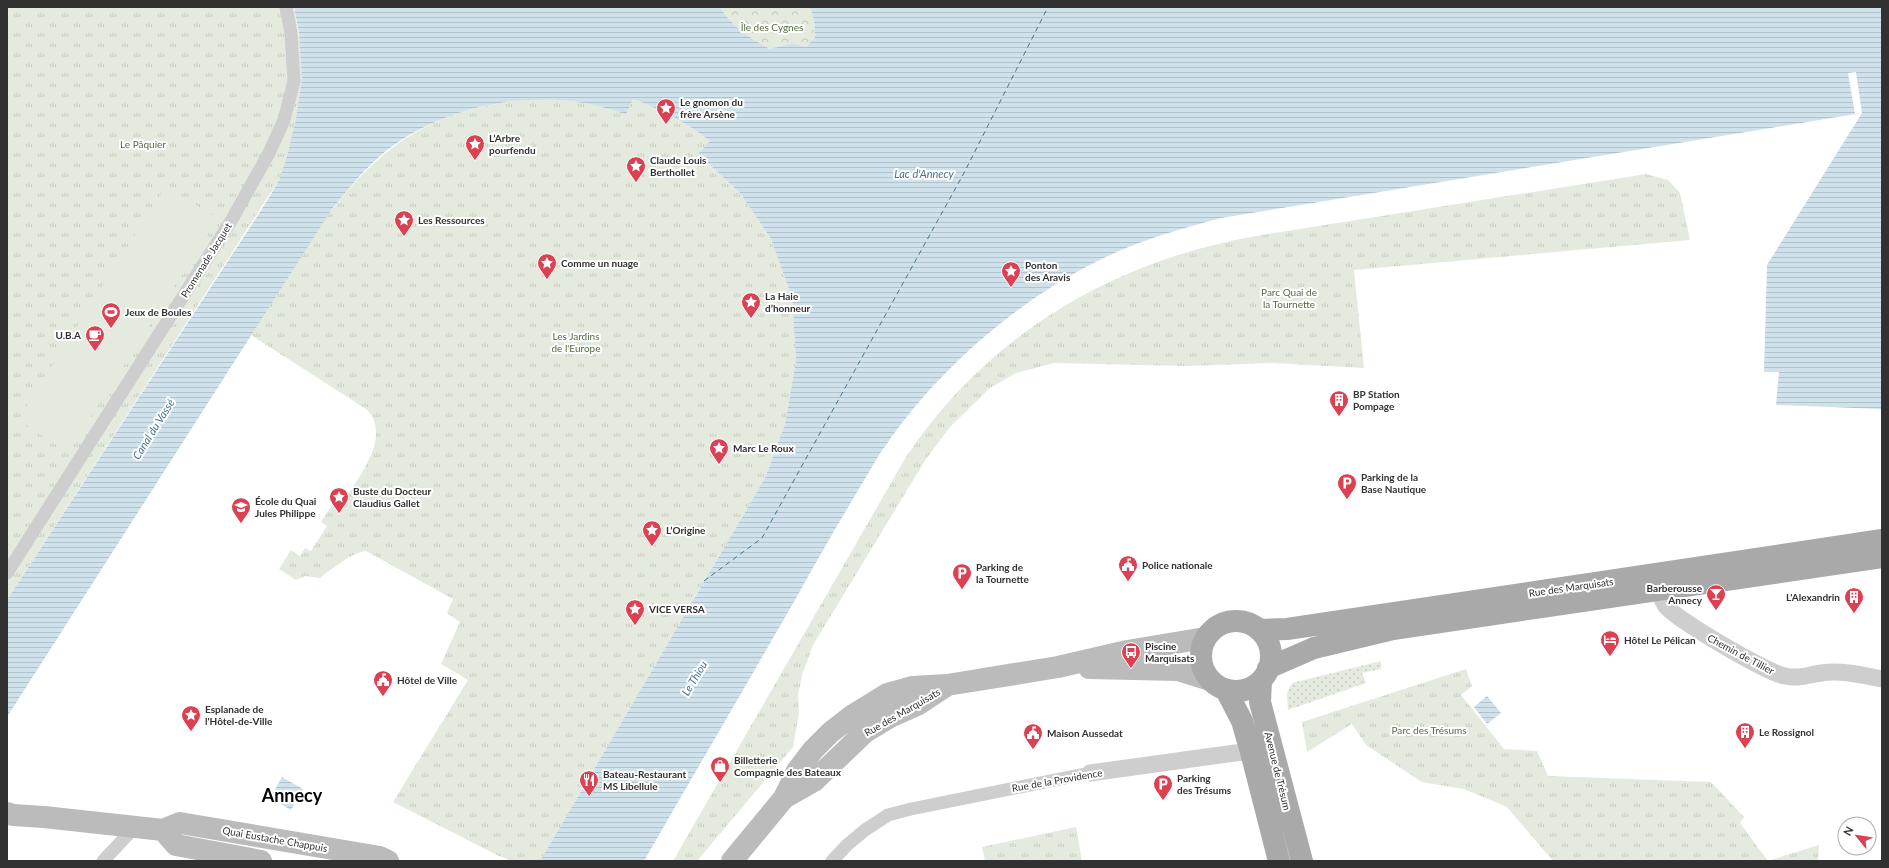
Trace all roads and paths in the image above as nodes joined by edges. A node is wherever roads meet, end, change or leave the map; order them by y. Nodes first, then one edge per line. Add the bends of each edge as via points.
1 (286, 7) edge
2 (1882, 540) edge
3 (1882, 557) edge
4 (7, 573) edge
5 (1659, 582) junction
6 (1259, 630) junction
7 (1205, 638) junction
8 (1058, 667) junction
9 (1264, 674) junction
10 (1882, 679) edge
11 (1218, 685) junction
12 (1251, 752) junction
13 (1090, 773) joint
14 (1282, 789) junction
15 (9, 815) edge
16 (134, 828) junction
17 (163, 830) junction
18 (103, 861) edge
19 (261, 861) edge
20 (388, 861) edge
21 (732, 861) edge
22 (832, 861) edge
23 (1279, 861) edge
24 (1302, 861) edge

1 - 4 street, Promenade Jacquet via 291,32 294,81 284,120 269,154 231,221
2 - 5 main road, Rue des Marquisats
3 - 5 main road, Rue des Marquisats
5 - 6 main road, Rue des Marquisats via 1287,629
5 - 9 main road, Rue des Marquisats via 1393,629 1314,648
5 - 10 street, Chemin de Tillier via 1665,606 1680,620 1766,669 1783,676 1801,678 1822,673 1846,673
6 - 7 main road via 1244,622 1229,622 1219,626
6 - 9 main road via 1270,648 1270,662
7 - 8 main road, Rue des Marquisats via 1128,651
7 - 11 main road via 1201,660 1206,674
8 - 11 main road, Rue des Marquisats via 1178,670
8 - 21 main road, Rue des Marquisats via 947,685 917,705 864,732 814,780 784,798
9 - 11 main road via 1244,690
9 - 14 main road, Avenue de Trésum via 1260,702
11 - 12 main road via 1242,721
12 - 13 street, Rue de la Providence
12 - 14 street via 1267,765
12 - 23 main road
13 - 22 street, Rue de la Providence via 911,808 888,815 847,845
14 - 24 main road, Avenue de Trésum
15 - 16 main road, Quai Eustache Chappuis
16 - 17 main road, Quai Eustache Chappuis
16 - 18 street
17 - 19 main road via 176,845
17 - 20 main road, Quai Eustache Chappuis via 180,823 380,857

